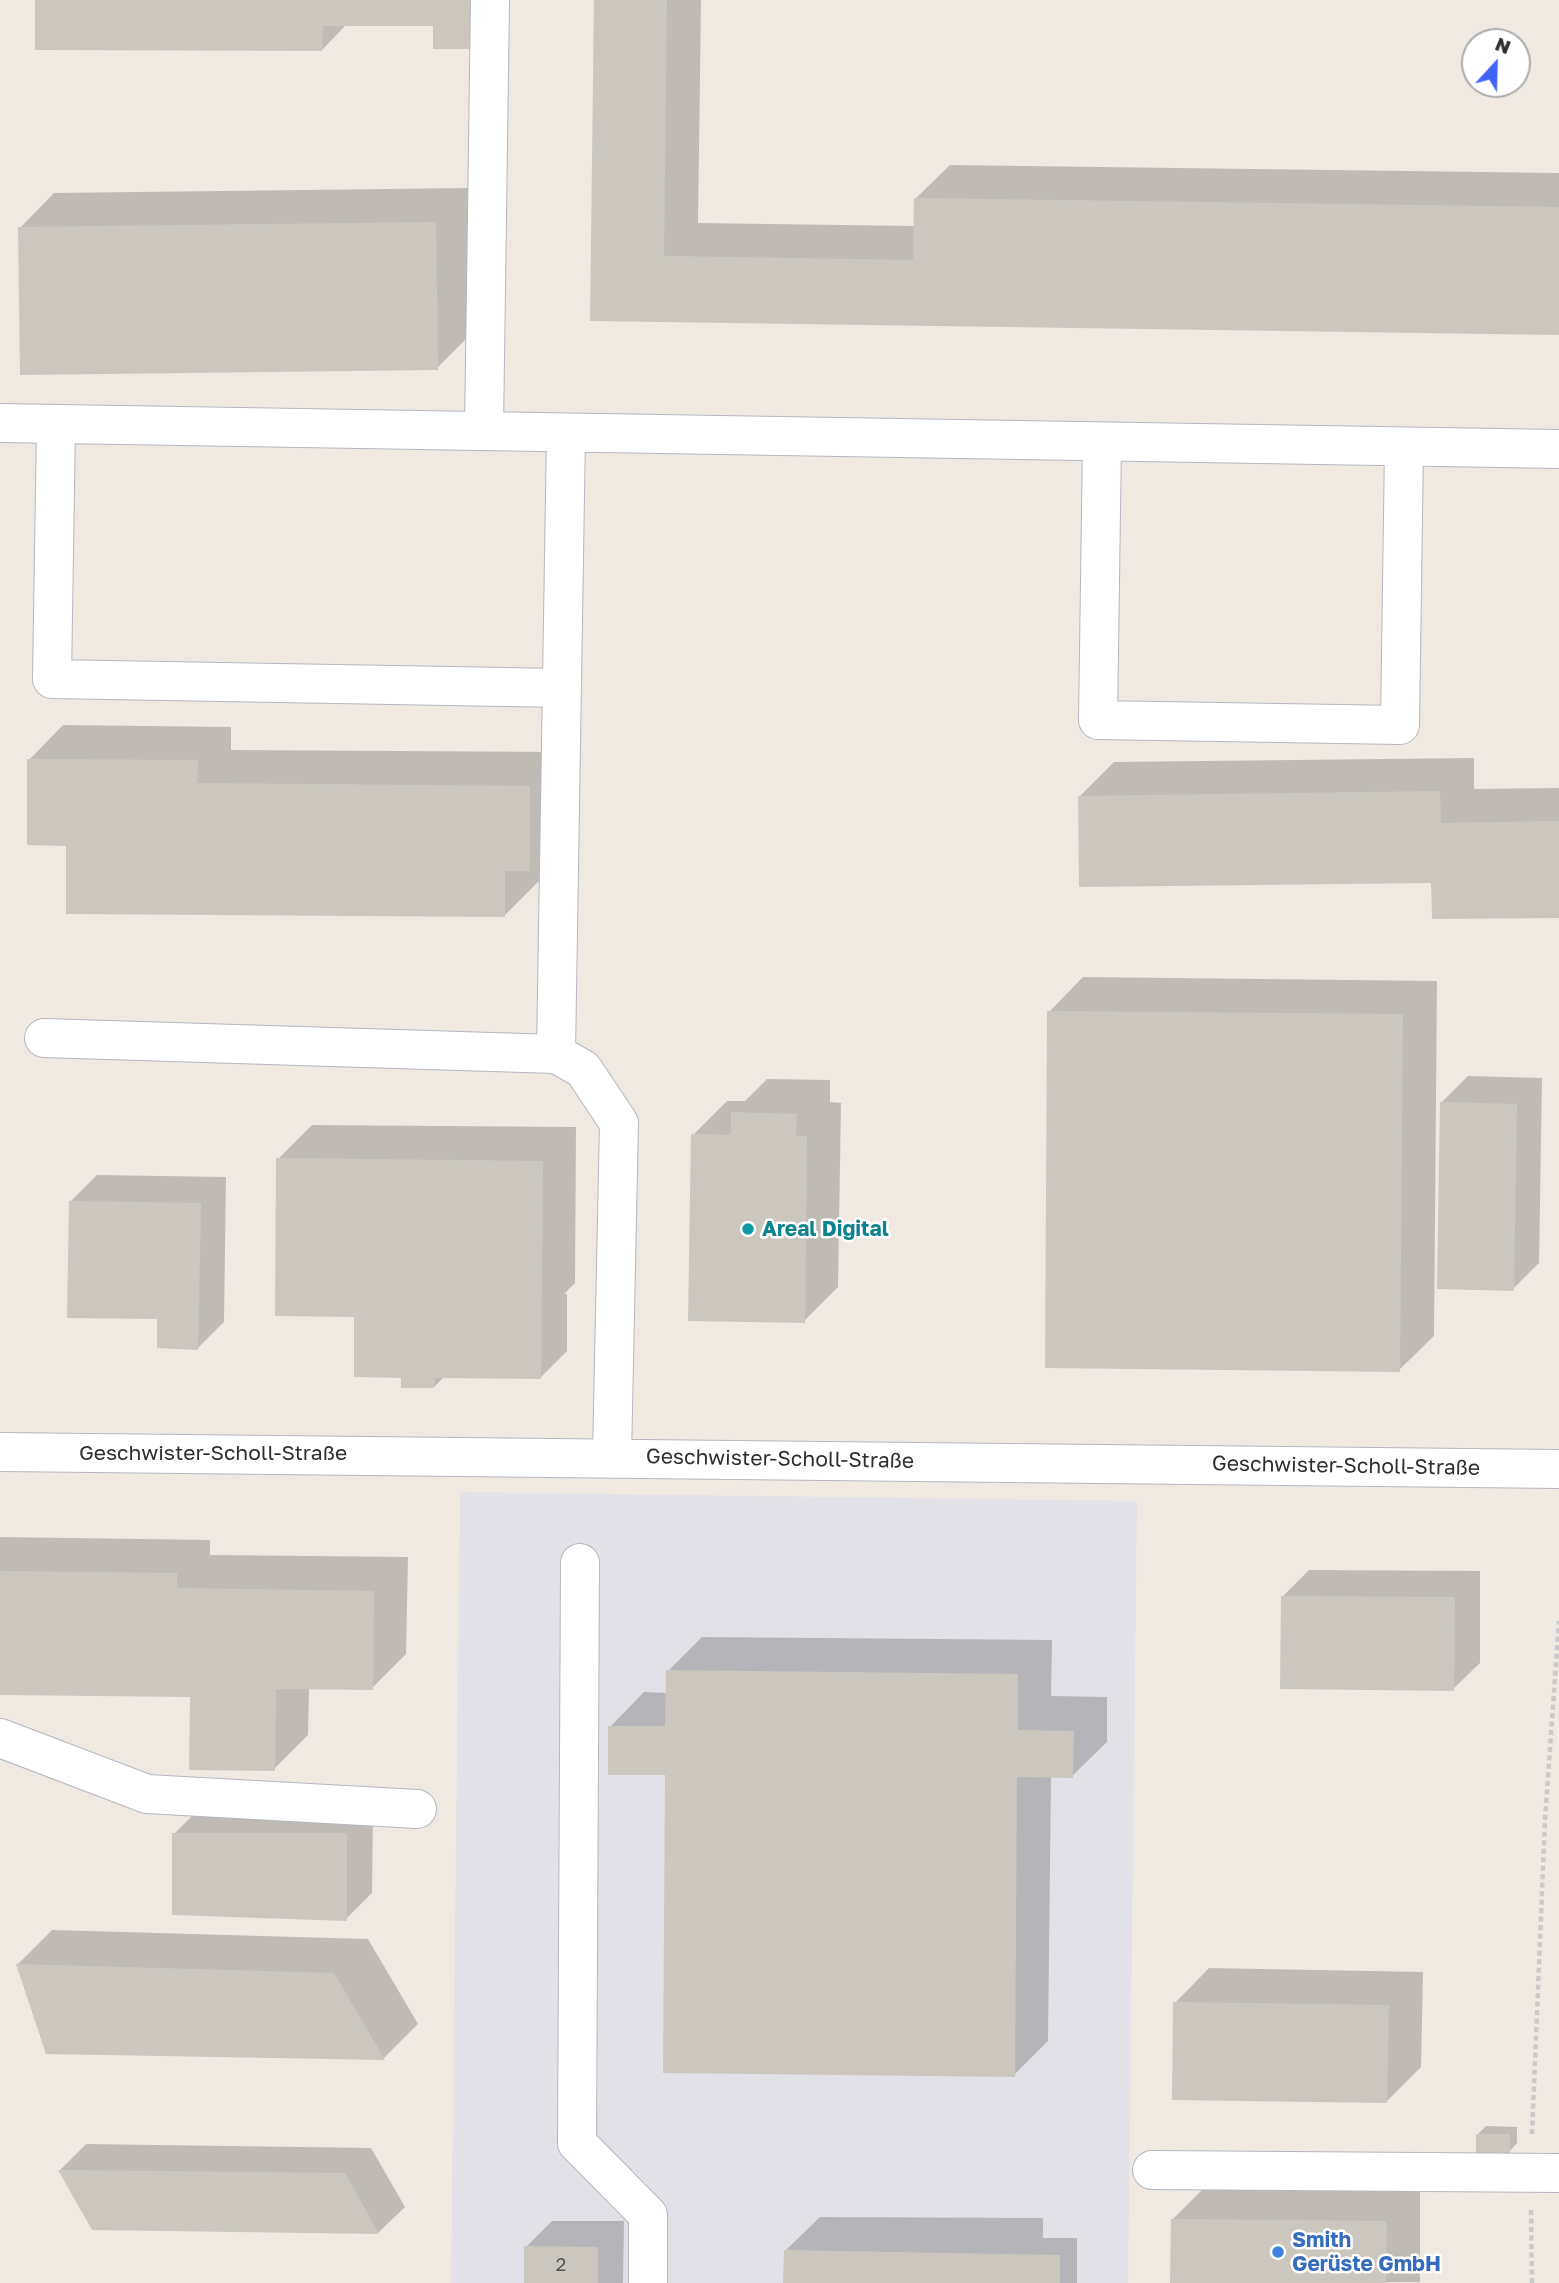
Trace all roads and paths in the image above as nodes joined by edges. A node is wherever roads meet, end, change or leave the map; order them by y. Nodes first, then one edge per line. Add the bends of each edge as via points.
1 (490, 0) edge
2 (0, 424) edge
3 (56, 424) junction
4 (484, 431) junction
5 (566, 433) junction
6 (1102, 442) junction
7 (1404, 447) junction
8 (1559, 449) edge
9 (562, 688) junction
10 (44, 1038) dead end
11 (556, 1054) junction
12 (0, 1452) edge
13 (612, 1457) junction
14 (1559, 1469) edge
15 (580, 1563) dead end
16 (1559, 1622) edge
17 (0, 1738) edge
18 (417, 1809) dead end
19 (1152, 2170) dead end
20 (1545, 2172) edge
21 (648, 2283) edge
22 (1532, 2283) edge

1 - 4 street
2 - 3 street
3 - 4 street
3 - 9 street via 52,679
4 - 5 street
5 - 6 street
5 - 9 street
6 - 7 street
6 - 7 street via 1098,720 1153,721 1400,725
7 - 8 street
9 - 11 street
10 - 11 street
11 - 13 street via 583,1069 619,1123
12 - 13 street, Geschwister-Scholl-Straße
13 - 14 street, Geschwister-Scholl-Straße
15 - 21 street via 577,2143 648,2215
16 - 20 path via 1545,1820
17 - 18 street via 147,1794
19 - 20 street
20 - 22 path

